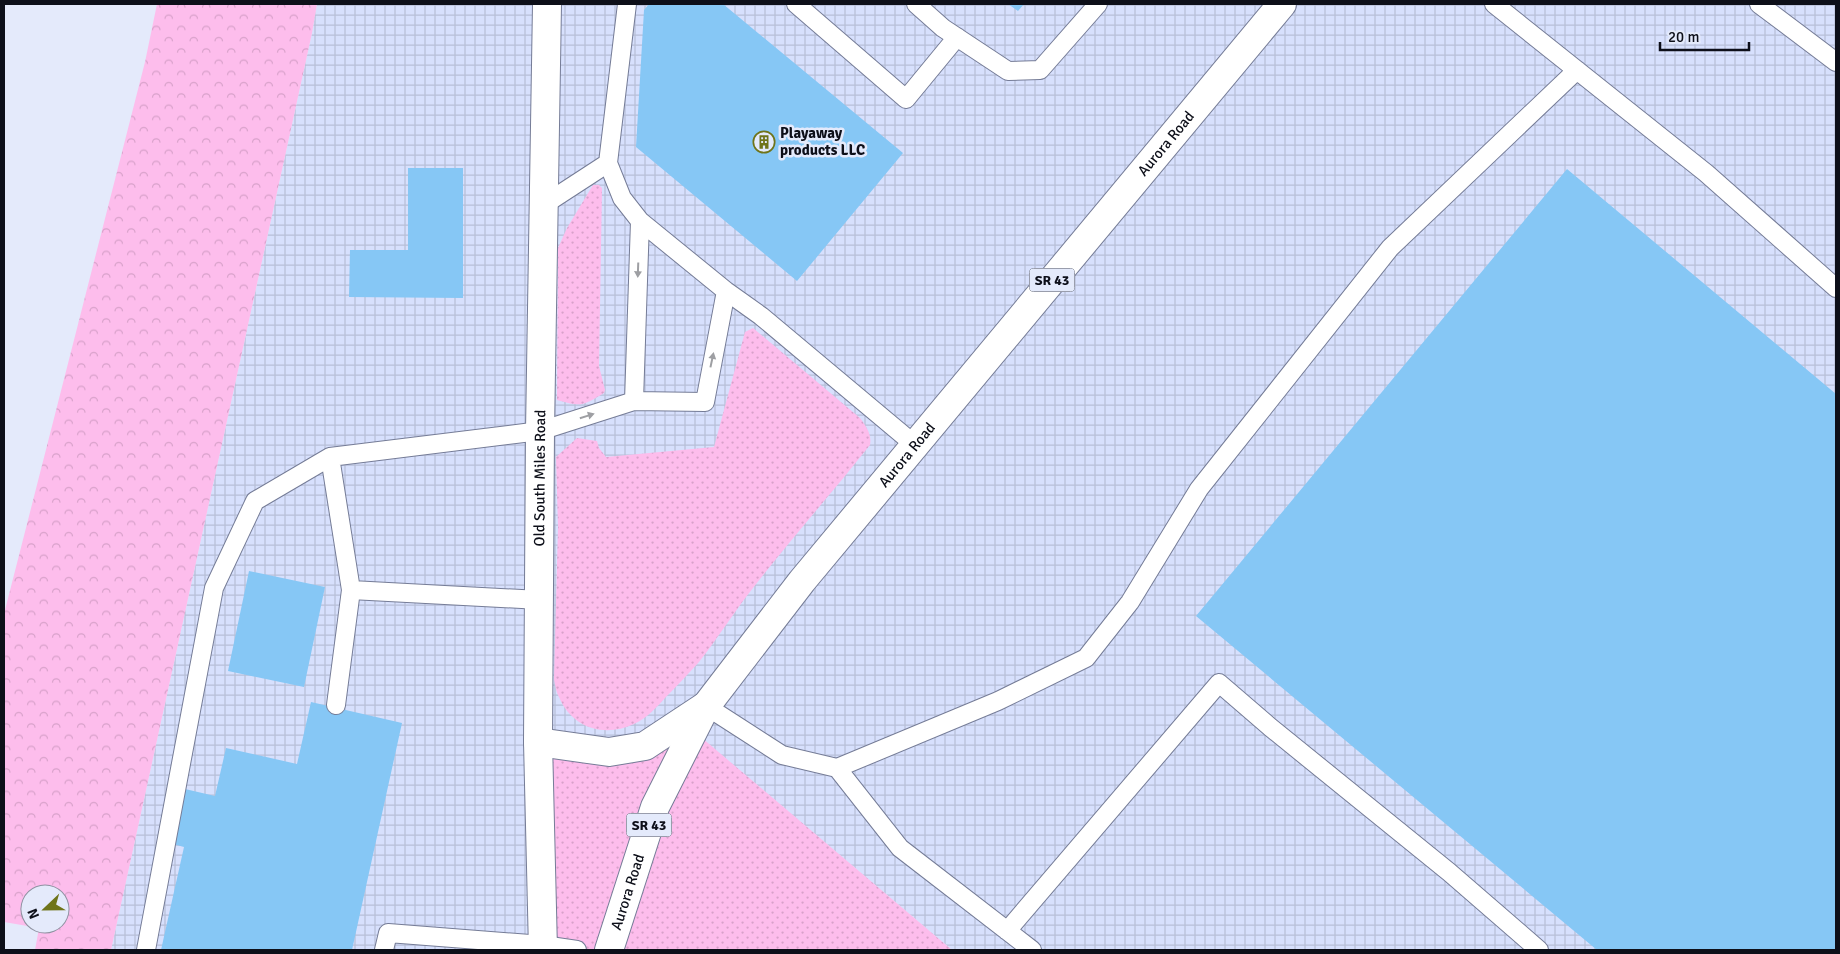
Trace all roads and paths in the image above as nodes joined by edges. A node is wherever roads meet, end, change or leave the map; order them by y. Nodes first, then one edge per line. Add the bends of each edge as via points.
1 (547, 4) edge
2 (627, 4) edge
3 (796, 4) edge
4 (916, 4) edge
5 (1098, 4) edge
6 (1282, 4) edge
7 (1494, 4) edge
8 (1759, 4) edge
9 (957, 37) junction
10 (1836, 62) edge
11 (1577, 70) junction
12 (608, 163) junction
13 (545, 204) junction
14 (640, 221) junction
15 (1836, 288) edge
16 (726, 291) junction
17 (634, 401) junction
18 (540, 431) junction
19 (915, 446) junction
20 (330, 457) junction
21 (351, 590) junction
22 (540, 600) junction
23 (336, 705) dead end
24 (706, 706) junction
25 (538, 742) junction
26 (837, 768) junction
27 (1007, 931) junction
28 (543, 948) edge
29 (146, 950) edge
30 (384, 950) edge
31 (577, 950) edge
32 (609, 950) edge
33 (1032, 950) edge
34 (1540, 950) edge

1 - 13 main road, Old South Miles Road
2 - 12 lane
3 - 9 lane via 906,99
4 - 9 lane
5 - 9 lane via 1040,70 1008,72
6 - 19 main road, Aurora Road / SR 43
7 - 11 lane
8 - 10 lane
11 - 15 lane via 1706,172
11 - 26 lane via 1390,248 1199,489 1130,602 1086,658 998,701
12 - 13 lane
12 - 14 lane via 622,198
13 - 18 main road, Old South Miles Road
14 - 16 lane
14 -> 17 lane
17 -> 16 lane via 705,402
16 - 19 lane
18 -> 17 lane
18 - 20 lane
18 - 22 main road, Old South Miles Road
19 - 24 main road, Aurora Road / SR 43 via 802,581
20 - 21 lane
20 - 29 lane via 255,501 214,588
21 - 22 lane
21 - 23 lane
22 - 25 main road, Old South Miles Road
24 - 25 main road via 645,746 609,752
24 - 26 lane via 782,755
24 - 32 main road, Aurora Road / SR 43 via 655,807
25 - 28 main road, Old South Miles Road
26 - 27 lane via 900,848
27 - 33 lane
27 - 34 lane via 1219,683
28 - 30 lane via 388,933
28 - 31 lane

